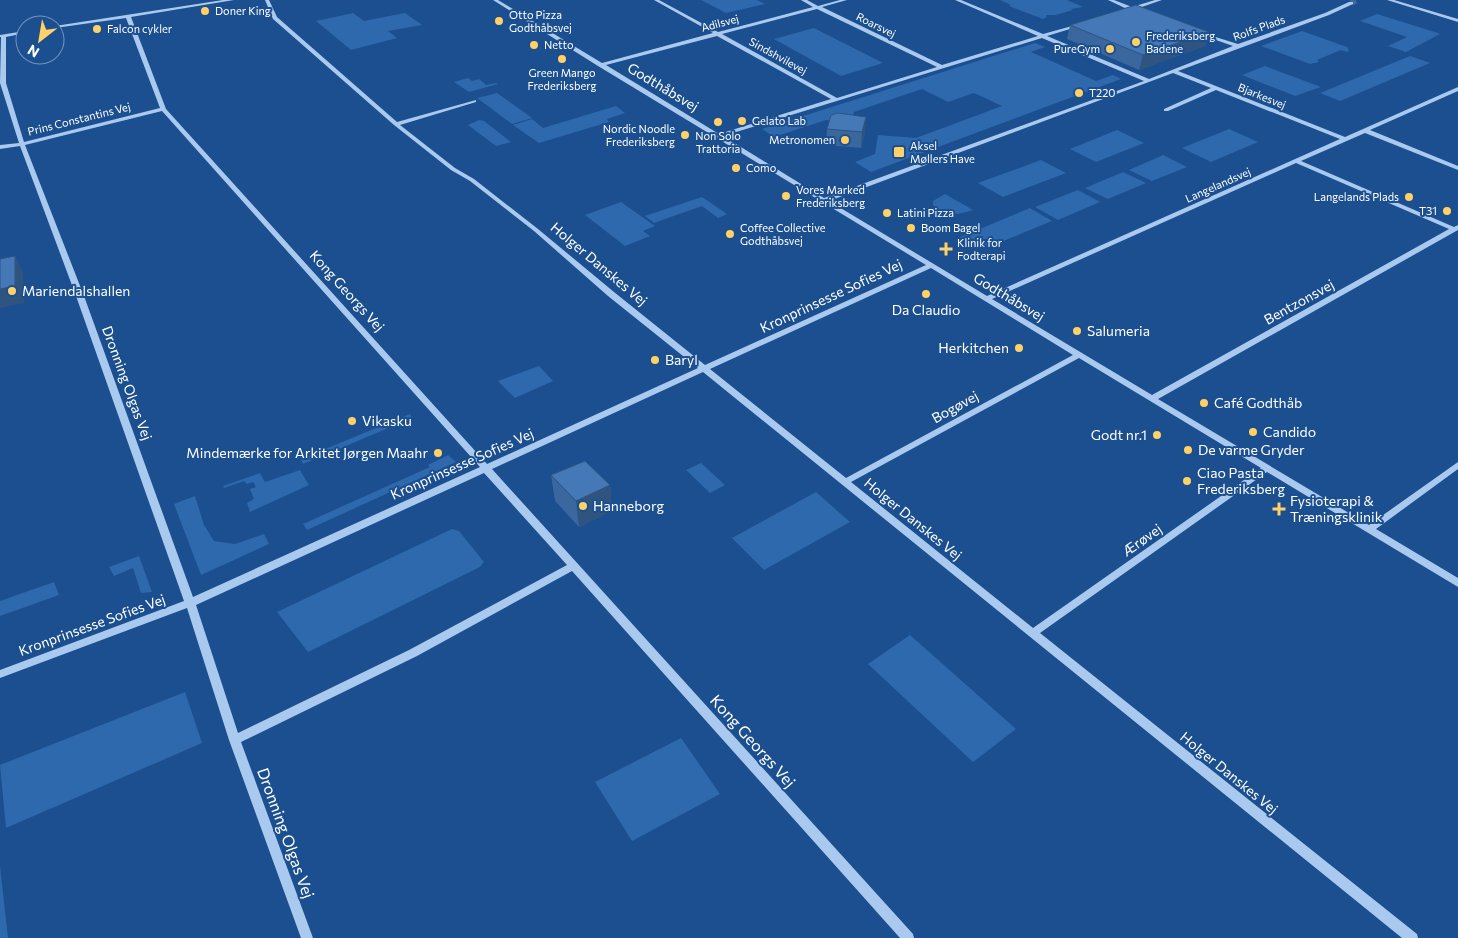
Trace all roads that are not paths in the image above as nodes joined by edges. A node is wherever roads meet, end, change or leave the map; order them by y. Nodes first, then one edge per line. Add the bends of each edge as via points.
1 (181, 0) edge
2 (232, 0) edge
3 (267, 0) edge
4 (496, 0) edge
5 (656, 0) edge
6 (803, 0) edge
7 (845, 0) edge
8 (957, 0) edge
9 (1110, 0) edge
10 (1160, 0) edge
11 (1389, 0) edge
12 (1351, 3) dead end
13 (818, 7) junction
14 (184, 8) junction
15 (1132, 9) junction
16 (1122, 12) edge
17 (1141, 12) edge
18 (128, 16) junction
19 (1458, 21) edge
20 (1085, 23) edge
21 (65, 25) edge
22 (1194, 30) edge
23 (15, 34) edge
24 (717, 34) junction
25 (2, 36) edge
26 (1041, 36) junction
27 (1238, 46) junction
28 (600, 65) junction
29 (941, 67) junction
30 (1173, 71) junction
31 (1147, 80) junction
32 (1216, 88) junction
33 (1458, 89) edge
34 (837, 100) junction
35 (474, 101) dead end
36 (163, 109) junction
37 (1166, 110) dead end
38 (396, 124) junction
39 (1364, 130) junction
40 (718, 136) junction
41 (1344, 139) junction
42 (22, 144) junction
43 (0, 147) edge
44 (1295, 161) junction
45 (1458, 168) edge
46 (824, 200) junction
47 (1456, 228) edge
48 (930, 266) junction
49 (986, 299) junction
50 (1079, 355) junction
51 (705, 369) junction
52 (1152, 399) junction
53 (1458, 465) edge
54 (1267, 468) junction
55 (487, 469) junction
56 (845, 482) junction
57 (1369, 530) junction
58 (574, 566) junction
59 (1458, 584) edge
60 (190, 603) junction
61 (1033, 633) junction
62 (0, 674) edge
63 (235, 740) junction
64 (307, 938) edge
65 (908, 938) edge
66 (1412, 938) edge

1 - 14 street
2 - 14 street
3 - 38 street, Holger Danskes Vej via 275,18
4 - 28 street, Godthåbsvej
5 - 24 street, Sindshvilevej
6 - 13 street, Roarsvej
7 - 13 street, Adilsvej
8 - 26 street
9 - 15 street
10 - 15 street
11 - 19 street
12 - 27 street, Rolfs Plads
13 - 24 street, Adilsvej
13 - 29 street, Roarsvej
14 - 18 street
15 - 16 street
15 - 17 street
18 - 21 street
18 - 36 street, Kong Georgs Vej
20 - 26 street
22 - 27 street
23 - 25 street
24 - 28 street, Adilsvej
24 - 34 street, Sindshvilevej
25 - 42 street, Dronning Olgas Vej via 3,83
26 - 29 street
26 - 31 street
27 - 30 street, Rolfs Plads
28 - 40 street, Godthåbsvej
29 - 34 street
30 - 31 street
30 - 32 street, Bjarkesvej
31 - 46 street
32 - 37 street
32 - 41 street, Bjarkesvej
33 - 39 street, Langelandsvej
34 - 40 street
35 - 38 street
36 - 42 street, Prins Constantins Vej
36 - 55 street, Kong Georgs Vej
38 - 51 street, Holger Danskes Vej via 536,230
39 - 41 street, Langelandsvej
39 - 45 street
40 - 46 street, Godthåbsvej
41 - 44 street, Langelandsvej
42 - 43 street, Prins Constantins Vej
42 - 60 street, Dronning Olgas Vej
44 - 47 street
44 - 49 street, Langelandsvej
46 - 48 street, Godthåbsvej
47 - 52 street, Bentzonsvej
48 - 49 street, Godthåbsvej
48 - 51 street, Kronprinsesse Sofies Vej
49 - 50 street, Godthåbsvej
50 - 52 street, Godthåbsvej
50 - 56 street, Bogøvej
51 - 55 street, Kronprinsesse Sofies Vej
51 - 56 street, Holger Danskes Vej
52 - 54 street, Godthåbsvej
53 - 57 street
54 - 57 street, Godthåbsvej
54 - 61 street, Ærøvej
55 - 58 street, Kong Georgs Vej
55 - 60 street, Kronprinsesse Sofies Vej
56 - 61 street, Holger Danskes Vej
57 - 59 street, Godthåbsvej
58 - 63 street via 413,653
58 - 65 street, Kong Georgs Vej
60 - 62 street, Kronprinsesse Sofies Vej
60 - 63 street, Dronning Olgas Vej
61 - 66 street, Holger Danskes Vej
63 - 64 street, Dronning Olgas Vej

